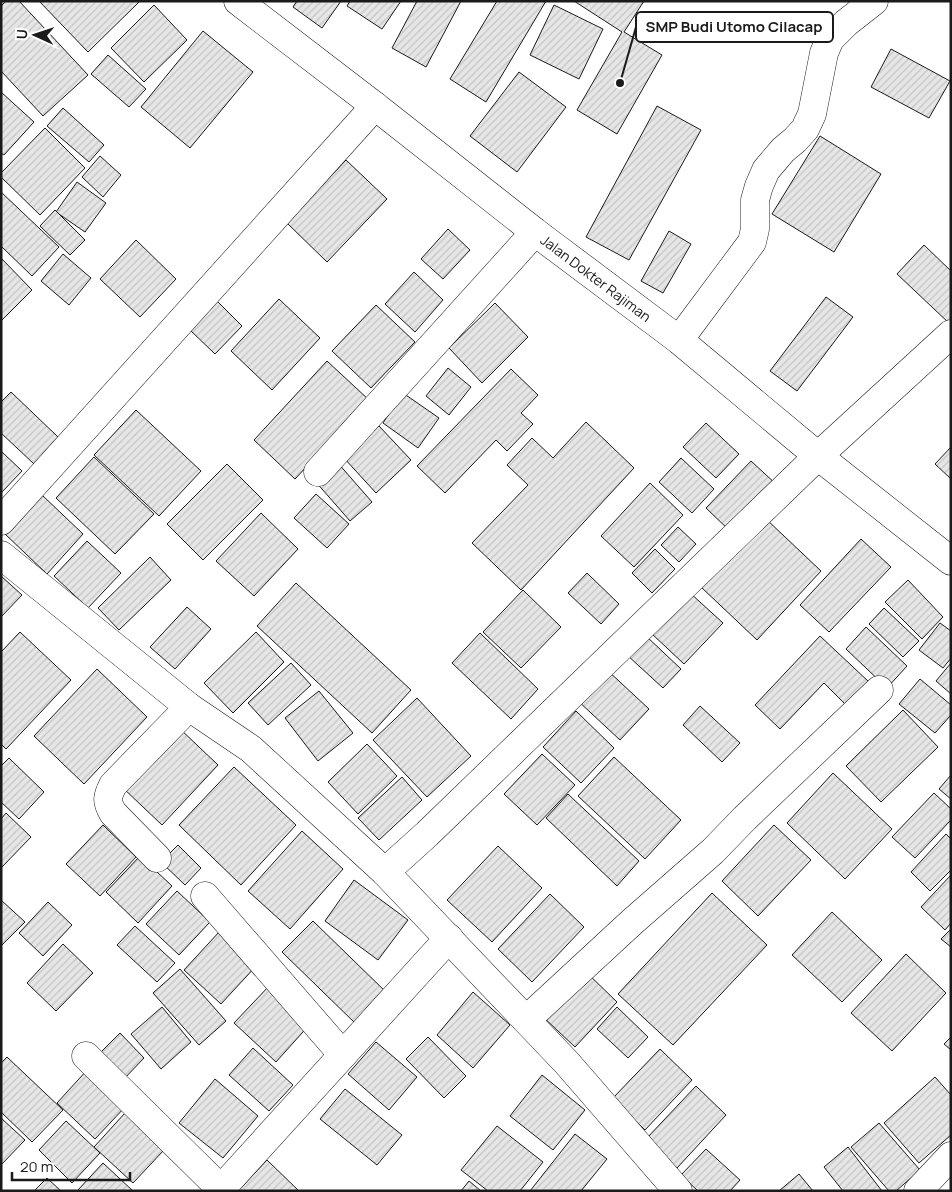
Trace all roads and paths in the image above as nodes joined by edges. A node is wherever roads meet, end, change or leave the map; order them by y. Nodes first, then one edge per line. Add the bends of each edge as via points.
1 (238, 1) edge
2 (874, 1) edge
3 (374, 106) junction
4 (535, 232) junction
5 (951, 334) edge
6 (679, 340) junction
7 (818, 456) junction
8 (318, 472) dead end
9 (1, 521) edge
10 (1, 555) edge
11 (951, 561) edge
12 (879, 690) dead end
13 (189, 707) junction
14 (157, 858) dead end
15 (385, 872) junction
16 (206, 896) dead end
17 (449, 938) junction
18 (526, 1020) junction
19 (343, 1055) junction
20 (86, 1056) dead end
21 (951, 1156) edge
22 (222, 1190) edge
23 (678, 1191) edge
24 (918, 1191) edge

1 - 3 street, Jalan Dokter Rajiman
2 - 6 street via 830,39 824,53 812,114 805,129 766,170 759,186 752,242
3 - 4 street, Jalan Dokter Rajiman
3 - 9 street
4 - 6 street, Jalan Dokter Rajiman
4 - 8 street
5 - 7 street
6 - 7 street, Jalan Dokter Rajiman
7 - 11 street, Jalan Dokter Rajiman
7 - 15 street
10 - 13 street
12 - 18 street via 713,851
13 - 14 street via 113,785 108,795 113,813
13 - 15 street via 251,749
15 - 17 street
16 - 19 street
17 - 18 street
17 - 19 street
18 - 23 street via 568,1063
19 - 22 street
20 - 22 street
21 - 24 street

